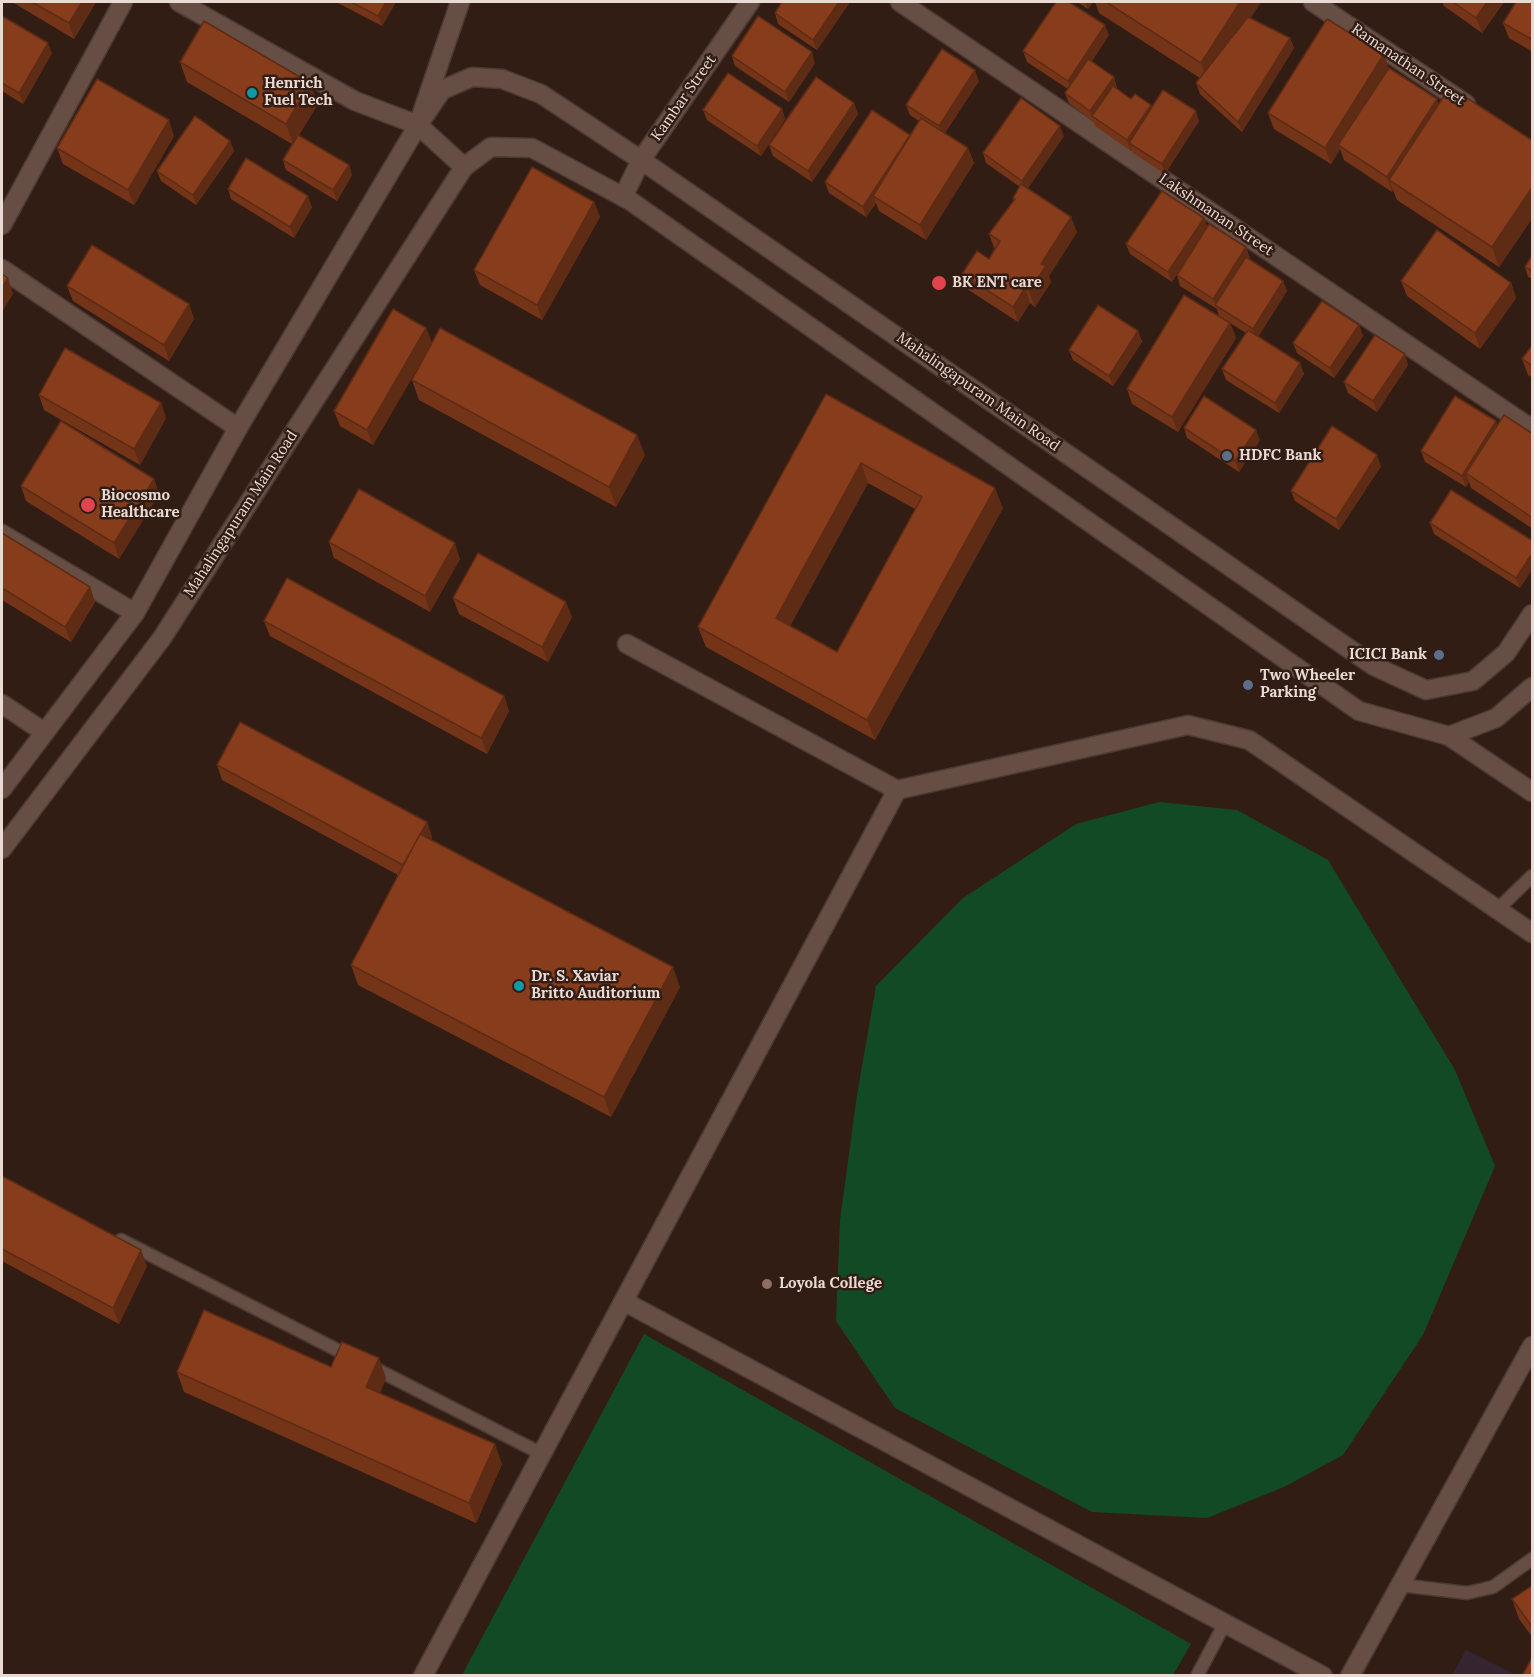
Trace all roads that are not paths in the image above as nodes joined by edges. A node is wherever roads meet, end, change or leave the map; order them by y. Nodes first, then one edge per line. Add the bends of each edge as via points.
1 (123, 2) edge
2 (179, 2) edge
3 (460, 2) edge
4 (750, 2) edge
5 (900, 2) edge
6 (1313, 2) edge
7 (1485, 116) edge
8 (418, 126) junction
9 (641, 160) junction
10 (464, 167) junction
11 (622, 197) junction
12 (2, 225) edge
13 (2, 269) edge
14 (238, 428) junction
15 (1533, 429) edge
16 (2, 534) edge
17 (135, 613) junction
18 (1533, 614) edge
19 (627, 644) dead end
20 (1533, 687) edge
21 (2, 704) edge
22 (44, 732) junction
23 (1449, 736) junction
24 (2, 789) edge
25 (897, 790) junction
26 (1533, 792) edge
27 (2, 849) edge
28 (1533, 876) edge
29 (1498, 909) junction
30 (1533, 933) edge
31 (107, 1233) edge
32 (625, 1302) junction
33 (1533, 1346) edge
34 (542, 1454) junction
35 (1533, 1559) edge
36 (1400, 1585) junction
37 (1225, 1623) junction
38 (423, 1676) edge
39 (1197, 1676) edge
40 (1323, 1676) edge
41 (1350, 1676) edge

1 - 12 street
2 - 8 street via 355,101
3 - 8 street
4 - 9 street, Kambar Street
5 - 15 street, Lakshmanan Street
6 - 7 street, Ramanathan Street
8 - 9 street, Mahalingapuram Main Road via 442,90 472,77 502,79 542,94
8 - 10 street
8 - 14 street, Mahalingapuram Main Road
9 - 11 street, Kambar Street
9 - 18 street, Mahalingapuram Main Road via 1374,666 1426,690 1473,681 1506,653
10 - 11 street, Mahalingapuram Main Road via 490,147 532,148
10 - 27 street, Mahalingapuram Main Road via 162,638
11 - 23 street, Mahalingapuram Main Road via 1359,711
13 - 14 street
14 - 17 street, Mahalingapuram Main Road
16 - 17 street
17 - 22 street, Mahalingapuram Main Road
19 - 25 street
20 - 23 street via 1496,718
21 - 22 street
22 - 24 street, Mahalingapuram Main Road
23 - 26 street, Mahalingapuram Main Road
25 - 29 street via 1188,725 1249,740
25 - 32 street
28 - 29 lane
29 - 30 street
31 - 34 lane
32 - 34 street
32 - 37 street
33 - 36 street
34 - 38 street
35 - 36 lane via 1493,1587 1467,1593
36 - 41 street
37 - 39 lane
37 - 40 street

